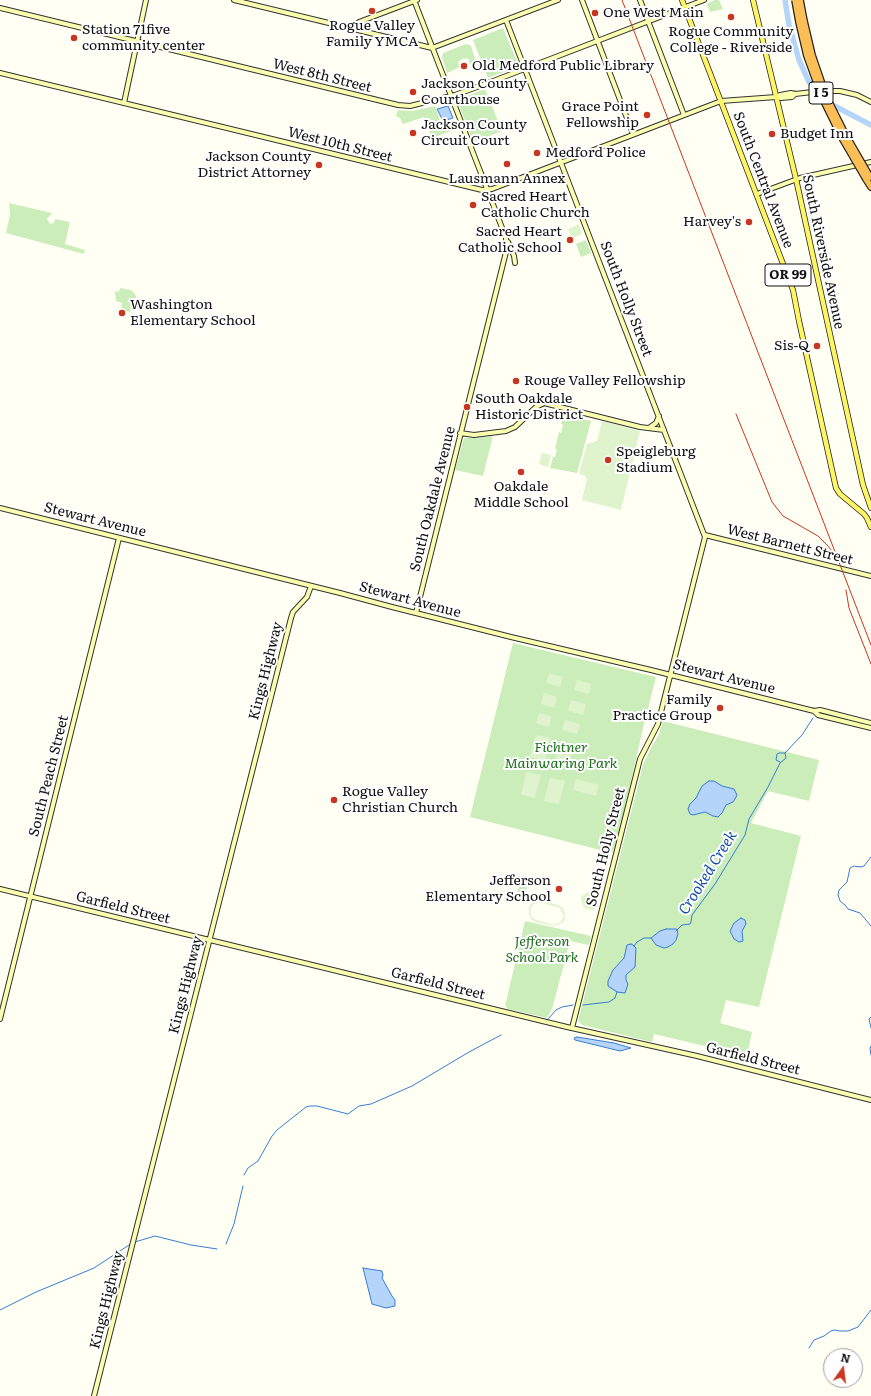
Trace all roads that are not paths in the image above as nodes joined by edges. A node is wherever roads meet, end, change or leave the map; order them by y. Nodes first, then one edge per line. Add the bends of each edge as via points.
1 (146, 0) edge
2 (234, 0) edge
3 (415, 0) edge
4 (558, 0) edge
5 (582, 0) edge
6 (640, 0) edge
7 (682, 0) edge
8 (704, 0) edge
9 (753, 0) edge
10 (795, 0) edge
11 (800, 0) edge
12 (0, 8) edge
13 (685, 8) junction
14 (506, 20) junction
15 (648, 21) junction
16 (351, 28) junction
17 (598, 41) junction
18 (137, 42) junction
19 (432, 48) junction
20 (525, 69) junction
21 (0, 73) edge
22 (451, 96) junction
23 (776, 97) junction
24 (721, 101) junction
25 (871, 102) edge
26 (124, 103) junction
27 (684, 115) junction
28 (633, 134) junction
29 (871, 162) edge
30 (560, 163) junction
31 (869, 178) edge
32 (796, 179) junction
33 (871, 187) edge
34 (487, 190) junction
35 (757, 194) junction
36 (506, 238) junction
37 (515, 263) dead end
38 (659, 416) junction
39 (649, 428) junction
40 (664, 430) junction
41 (460, 433) junction
42 (869, 501) junction
43 (0, 508) edge
44 (871, 508) edge
45 (860, 511) junction
46 (871, 527) edge
47 (705, 535) junction
48 (119, 538) junction
49 (871, 576) edge
50 (311, 586) junction
51 (416, 613) junction
52 (670, 675) junction
53 (814, 711) junction
54 (834, 719) junction
55 (863, 721) junction
56 (871, 723) edge
57 (871, 728) edge
58 (0, 889) edge
59 (31, 897) junction
60 (209, 939) junction
61 (0, 1020) edge
62 (572, 1028) junction
63 (871, 1100) edge
64 (94, 1396) edge

1 - 18 street
2 - 16 street
3 - 16 street via 359,22
3 - 19 street, South Oakdale Avenue
4 - 14 street
5 - 17 street
6 - 15 street
7 - 13 main road, South Central Avenue / OR 99
8 - 13 street, West 8th Street
9 - 23 main road, South Riverside Avenue / OR 99
10 - 31 highway, I 5, bridge via 807,56 822,97 841,136
11 - 31 highway, I 5, bridge via 812,55 826,96
12 - 18 street, West 8th Street
13 - 15 street, West 8th Street
13 - 24 main road, South Central Avenue / OR 99
14 - 19 street
14 - 20 street, South Holly Street
15 - 17 street, West 8th Street
15 - 27 street
16 - 19 street
17 - 20 street, West 8th Street
17 - 28 street
18 - 22 street, West 8th Street via 402,106 418,105
18 - 26 street
19 - 22 street, South Oakdale Avenue
20 - 22 street, West 8th Street
20 - 30 street, South Holly Street
21 - 26 street, West 10th Street
22 - 34 street, South Oakdale Avenue
23 - 24 street, West 10th Street
23 - 25 street, West 10th Street, bridge via 835,90 852,93
23 - 32 main road, South Riverside Avenue / OR 99
24 - 27 street, West 10th Street
24 - 35 main road, South Central Avenue / OR 99
26 - 34 street, West 10th Street
27 - 28 street, West 10th Street
28 - 30 street, West 10th Street
29 - 32 street
30 - 34 street, West 10th Street
30 - 38 street, South Holly Street
31 - 33 highway, I 5
32 - 35 street
32 - 42 main road, South Riverside Avenue / OR 99 via 863,485
34 - 36 street, South Oakdale Avenue
35 - 45 main road, South Central Avenue / OR 99 via 795,295 836,488
36 - 37 street
36 - 41 street, South Oakdale Avenue via 506,256
38 - 39 street via 656,423
38 - 40 street, South Holly Street
39 - 40 street
39 - 41 street via 544,403 536,407 515,427 506,431 474,435
40 - 47 street, South Holly Street
41 - 51 street, South Oakdale Avenue
42 - 44 main road, South Riverside Avenue / OR 99
42 - 45 main road via 866,511
43 - 48 street, Stewart Avenue
45 - 46 main road, South Central Avenue / OR 99
47 - 49 street, West Barnett Street
47 - 52 street, South Holly Street
48 - 50 street, Stewart Avenue
48 - 59 street, South Peach Street
50 - 51 street, Stewart Avenue
50 - 60 street, Kings Highway via 291,618
51 - 52 street, Stewart Avenue
52 - 53 street, Stewart Avenue
52 - 62 street, South Holly Street via 658,724 640,759
53 - 54 street, Stewart Avenue via 818,715
53 - 55 street, Stewart Avenue via 820,710
54 - 55 street via 837,717
54 - 57 street, Stewart Avenue
55 - 56 street, Stewart Avenue
58 - 59 street, Garfield Street
59 - 60 street, Garfield Street
59 - 61 street, South Peach Street
60 - 62 street, Garfield Street
60 - 64 street, Kings Highway
62 - 63 street, Garfield Street via 697,1056

